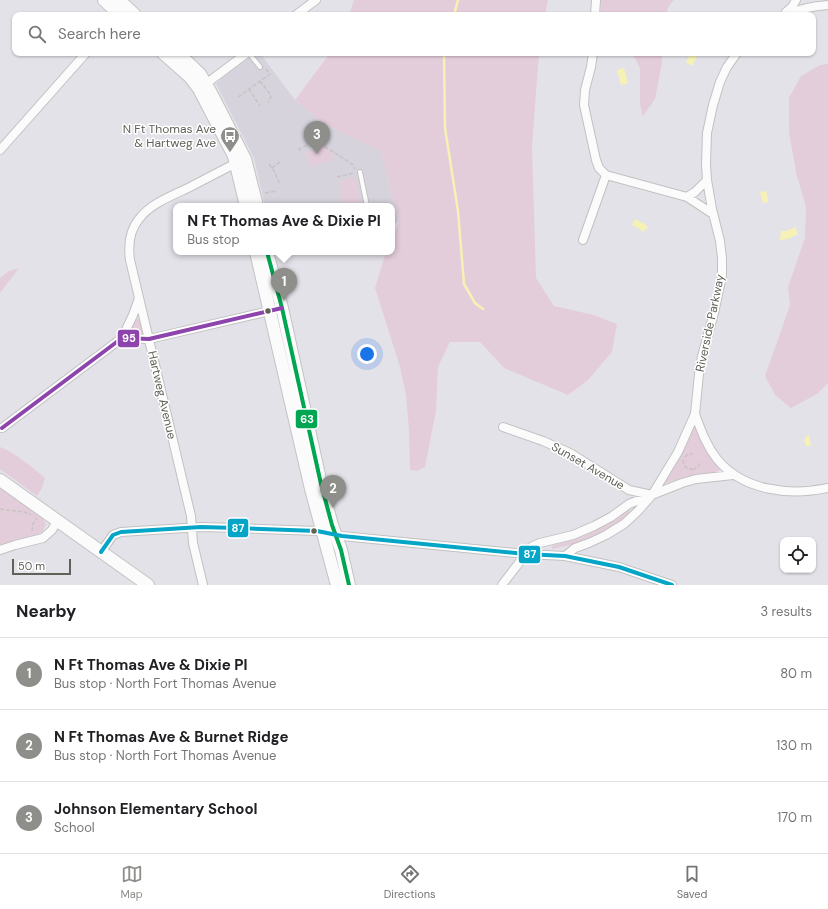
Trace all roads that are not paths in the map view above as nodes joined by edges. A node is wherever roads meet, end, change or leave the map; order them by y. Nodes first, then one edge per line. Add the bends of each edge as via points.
1 (104, 0) edge
2 (316, 0) edge
3 (596, 0) edge
4 (796, 0) edge
5 (828, 6) edge
6 (122, 7) edge
7 (300, 12) edge
8 (595, 12) edge
9 (787, 12) edge
10 (792, 12) edge
11 (83, 56) edge
12 (166, 56) edge
13 (181, 56) edge
14 (244, 56) edge
15 (251, 56) edge
16 (593, 56) edge
17 (735, 56) edge
18 (260, 67) road end
19 (202, 86) junction
20 (0, 150) edge
21 (240, 161) junction
22 (360, 172) dead end
23 (606, 175) junction
24 (707, 180) junction
25 (687, 196) junction
26 (246, 203) edge
27 (256, 203) edge
28 (366, 203) edge
29 (713, 214) junction
30 (583, 240) dead end
31 (257, 255) edge
32 (267, 255) edge
33 (139, 297) junction
34 (276, 309) junction
35 (122, 338) junction
36 (149, 339) junction
37 (695, 414) junction
38 (503, 427) dead end
39 (2, 428) dead end
40 (733, 475) junction
41 (0, 480) edge
42 (828, 488) edge
43 (652, 494) junction
44 (57, 521) junction
45 (192, 528) junction
46 (322, 533) junction
47 (336, 535) junction
48 (0, 550) edge
49 (101, 552) junction
50 (525, 554) junction
51 (565, 556) junction
52 (148, 585) edge
53 (203, 585) edge
54 (337, 585) edge
55 (349, 585) edge
56 (502, 585) edge
57 (672, 585) edge

1 - 6 street
2 - 7 street
3 - 8 street
4 - 9 street
5 - 10 street via 812,6
11 - 20 street
12 - 19 street
13 - 19 street via 200,74
14 - 19 street
15 - 18 lane
16 - 23 street via 584,90 584,105 596,160
17 - 24 street, Riverside Parkway via 720,82 713,105 707,133
19 - 21 street
21 - 26 street
21 - 27 street
21 - 33 street, Hartweg Avenue via 162,200 138,220 130,237 129,250
22 - 28 lane
23 - 25 street
23 - 30 street
24 - 25 street
24 - 29 street, Riverside Parkway
25 - 29 street
29 - 37 street, Riverside Parkway via 720,241 722,276 702,356
31 - 34 street
32 - 34 street
33 - 35 street
33 - 36 street, Hartweg Avenue
34 - 36 street
34 - 46 street via 309,482
34 - 47 street
35 - 36 street
35 - 39 street
36 - 45 street, Hartweg Avenue
37 - 40 street via 711,450
37 - 43 street, Riverside Parkway via 678,452
38 - 43 street, Sunset Avenue via 570,453 629,490
40 - 42 street via 770,489 786,492
40 - 43 street via 691,480
41 - 44 street
43 - 50 street via 629,504 594,526 573,535 540,543 531,547
43 - 51 street, Riverside Parkway via 624,524 575,548
44 - 48 street via 43,538
44 - 49 street
45 - 46 street
45 - 49 street via 121,532 113,535
45 - 53 street, Hartweg Avenue
46 - 47 street
46 - 54 street
47 - 50 street
47 - 55 street
49 - 52 street
50 - 51 street
50 - 56 street
51 - 57 street via 619,567

